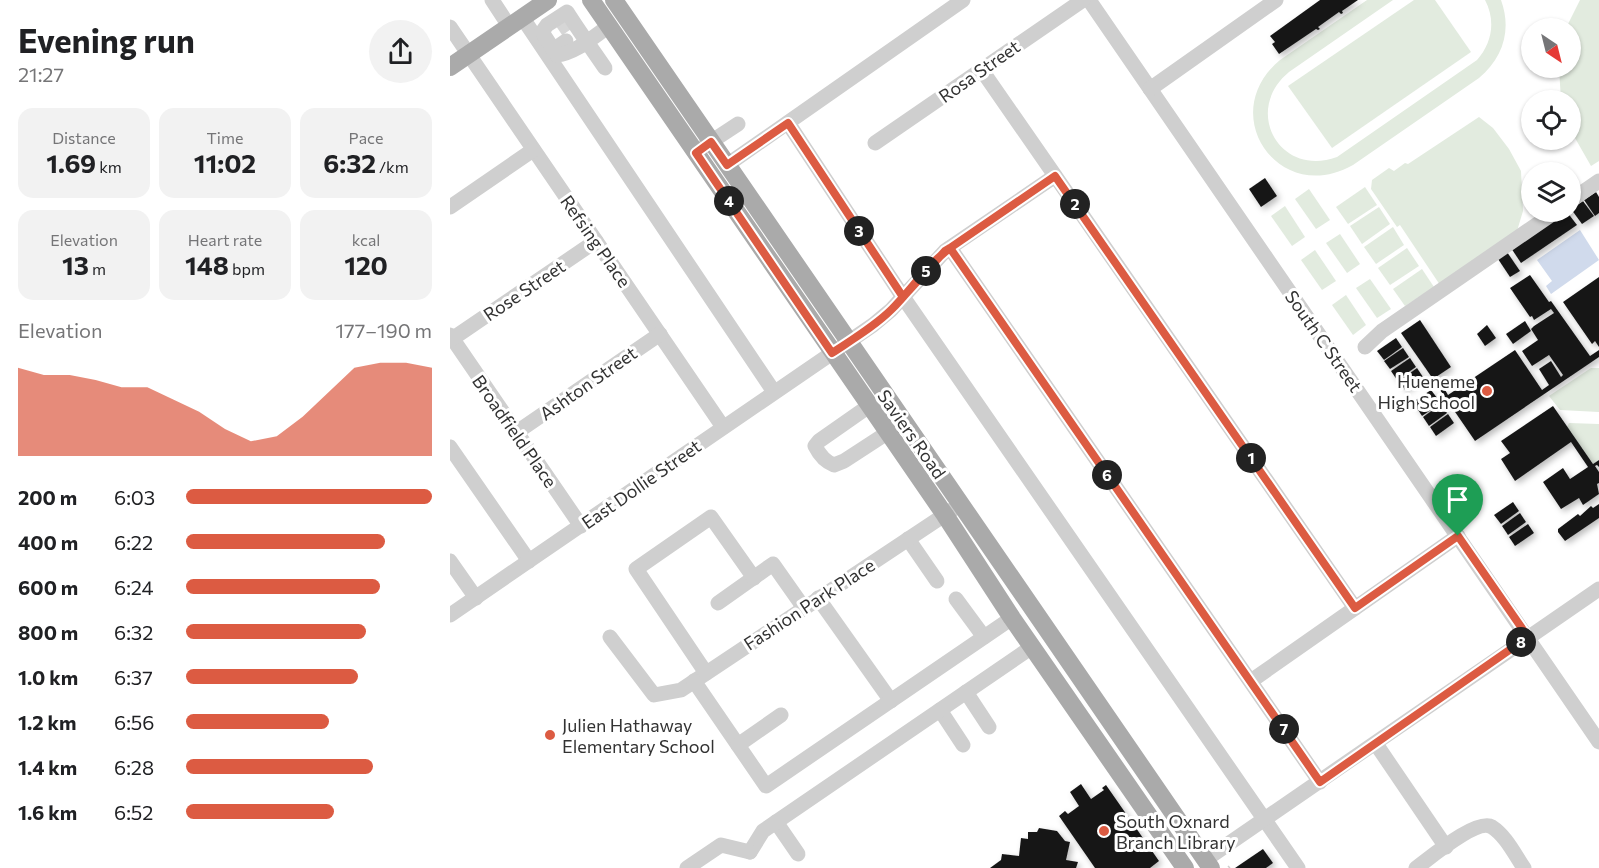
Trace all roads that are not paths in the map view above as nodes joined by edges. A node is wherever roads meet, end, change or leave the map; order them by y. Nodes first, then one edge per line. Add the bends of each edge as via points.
1 (492, 0) edge
2 (614, 0) edge
3 (963, 0) edge
4 (1083, 0) edge
5 (1089, 0) edge
6 (1276, 0) edge
7 (594, 5) edge
8 (529, 13) edge
9 (609, 26) junction
10 (450, 27) edge
11 (563, 35) junction
12 (468, 54) junction
13 (450, 67) edge
14 (605, 68) dead end
15 (981, 69) junction
16 (1150, 88) junction
17 (788, 123) junction
18 (738, 124) dead end
19 (711, 142) junction
20 (875, 143) dead end
21 (533, 150) junction
22 (696, 153) junction
23 (727, 165) junction
24 (1055, 176) junction
25 (1599, 181) edge
26 (1581, 193) edge
27 (450, 207) edge
28 (1540, 222) edge
29 (596, 241) junction
30 (950, 248) junction
31 (903, 297) junction
32 (660, 334) junction
33 (451, 337) edge
34 (849, 342) junction
35 (1365, 347) dead end
36 (832, 353) junction
37 (774, 392) junction
38 (869, 406) junction
39 (723, 427) junction
40 (517, 432) junction
41 (887, 433) junction
42 (450, 447) edge
43 (961, 504) junction
44 (945, 515) junction
45 (581, 526) junction
46 (1458, 536) junction
47 (908, 539) junction
48 (450, 561) edge
49 (529, 561) junction
50 (754, 578) junction
51 (937, 581) dead end
52 (1599, 589) edge
53 (476, 598) junction
54 (818, 598) junction
55 (956, 599) dead end
56 (718, 603) dead end
57 (804, 608) junction
58 (1355, 608) junction
59 (450, 615) edge
60 (1012, 618) junction
61 (610, 637) dead end
62 (984, 637) junction
63 (1528, 637) junction
64 (1032, 647) junction
65 (700, 677) junction
66 (1251, 681) junction
67 (966, 692) junction
68 (891, 700) junction
69 (940, 710) junction
70 (781, 715) dead end
71 (989, 727) dead end
72 (1599, 742) edge
73 (1376, 744) junction
74 (738, 745) junction
75 (963, 745) dead end
76 (1320, 782) junction
77 (1265, 819) junction
78 (776, 822) junction
79 (1446, 848) junction
80 (750, 852) junction
81 (798, 854) dead end
82 (1213, 866) edge
83 (687, 868) edge
84 (753, 868) edge
85 (1185, 868) edge
86 (1298, 868) edge
87 (1416, 868) edge
88 (1524, 868) edge

1 - 8 street
2 - 19 main road, Saviers Road
3 - 17 street
4 - 15 street, Rosa Street
5 - 16 street, South C Street
6 - 16 street
7 - 9 main road, Saviers Road
7 - 11 street
8 - 11 street
8 - 11 street
8 - 12 main road
9 - 11 street
9 - 22 main road, Saviers Road
10 - 12 street, Refsing Place
11 - 14 street
11 - 37 street
12 - 13 main road
12 - 21 street, Refsing Place
15 - 20 street, Rosa Street
15 - 24 street
16 - 46 street, South C Street
17 - 23 street
17 - 31 street
18 - 19 street
19 - 22 street
19 - 23 main road, Saviers Road
21 - 27 street
21 - 29 street, Refsing Place
22 - 36 main road, Saviers Road
23 - 34 main road, Saviers Road
24 - 30 street, East Dollie Street
24 - 58 street
25 - 26 street
28 - 35 street via 1382,331
29 - 32 street, Refsing Place
29 - 33 street, Rose Street
30 - 31 street, East Dollie Street
30 - 66 street
31 - 34 street, East Dollie Street
31 - 77 street
32 - 39 street, Refsing Place
32 - 40 street, Ashton Street
33 - 40 street, Broadfield Place
34 - 36 street, East Dollie Street
34 - 43 main road, Saviers Road
36 - 37 street, East Dollie Street
36 - 38 main road, Saviers Road
37 - 39 street, East Dollie Street
38 - 41 main road, Saviers Road
38 - 41 street via 819,441 815,446 818,452 834,465
39 - 45 street, East Dollie Street
40 - 45 street, Broadfield Place
41 - 44 main road, Saviers Road
42 - 49 street
43 - 44 street, Fashion Park Place
43 - 82 main road, Saviers Road
44 - 47 street, Fashion Park Place
44 - 60 main road, Saviers Road
45 - 49 street, East Dollie Street
46 - 58 street
46 - 63 street, South C Street
47 - 51 street
47 - 54 street, Fashion Park Place
48 - 53 street
49 - 53 street, East Dollie Street
50 - 56 street
50 - 57 street via 773,564
50 - 65 street via 711,517 636,569
52 - 63 street
53 - 59 street, East Dollie Street
54 - 57 street, Fashion Park Place
54 - 68 street
55 - 62 street
57 - 65 street, Fashion Park Place
58 - 66 street
60 - 62 street
60 - 64 main road, Saviers Road
61 - 65 street, Fashion Park Place via 654,695 681,690
62 - 68 street
63 - 72 street, South C Street
63 - 73 street
64 - 67 street
64 - 85 main road, Saviers Road
65 - 74 street
66 - 76 street
67 - 69 street
67 - 71 street
68 - 74 street via 766,786
69 - 75 street
69 - 78 street
70 - 74 street
73 - 76 street
73 - 79 street
76 - 77 street
77 - 82 street
77 - 86 street
78 - 80 street via 763,831
78 - 81 street
79 - 87 street
79 - 88 street via 1476,827 1488,825 1500,834
80 - 83 street via 722,845
80 - 84 street

